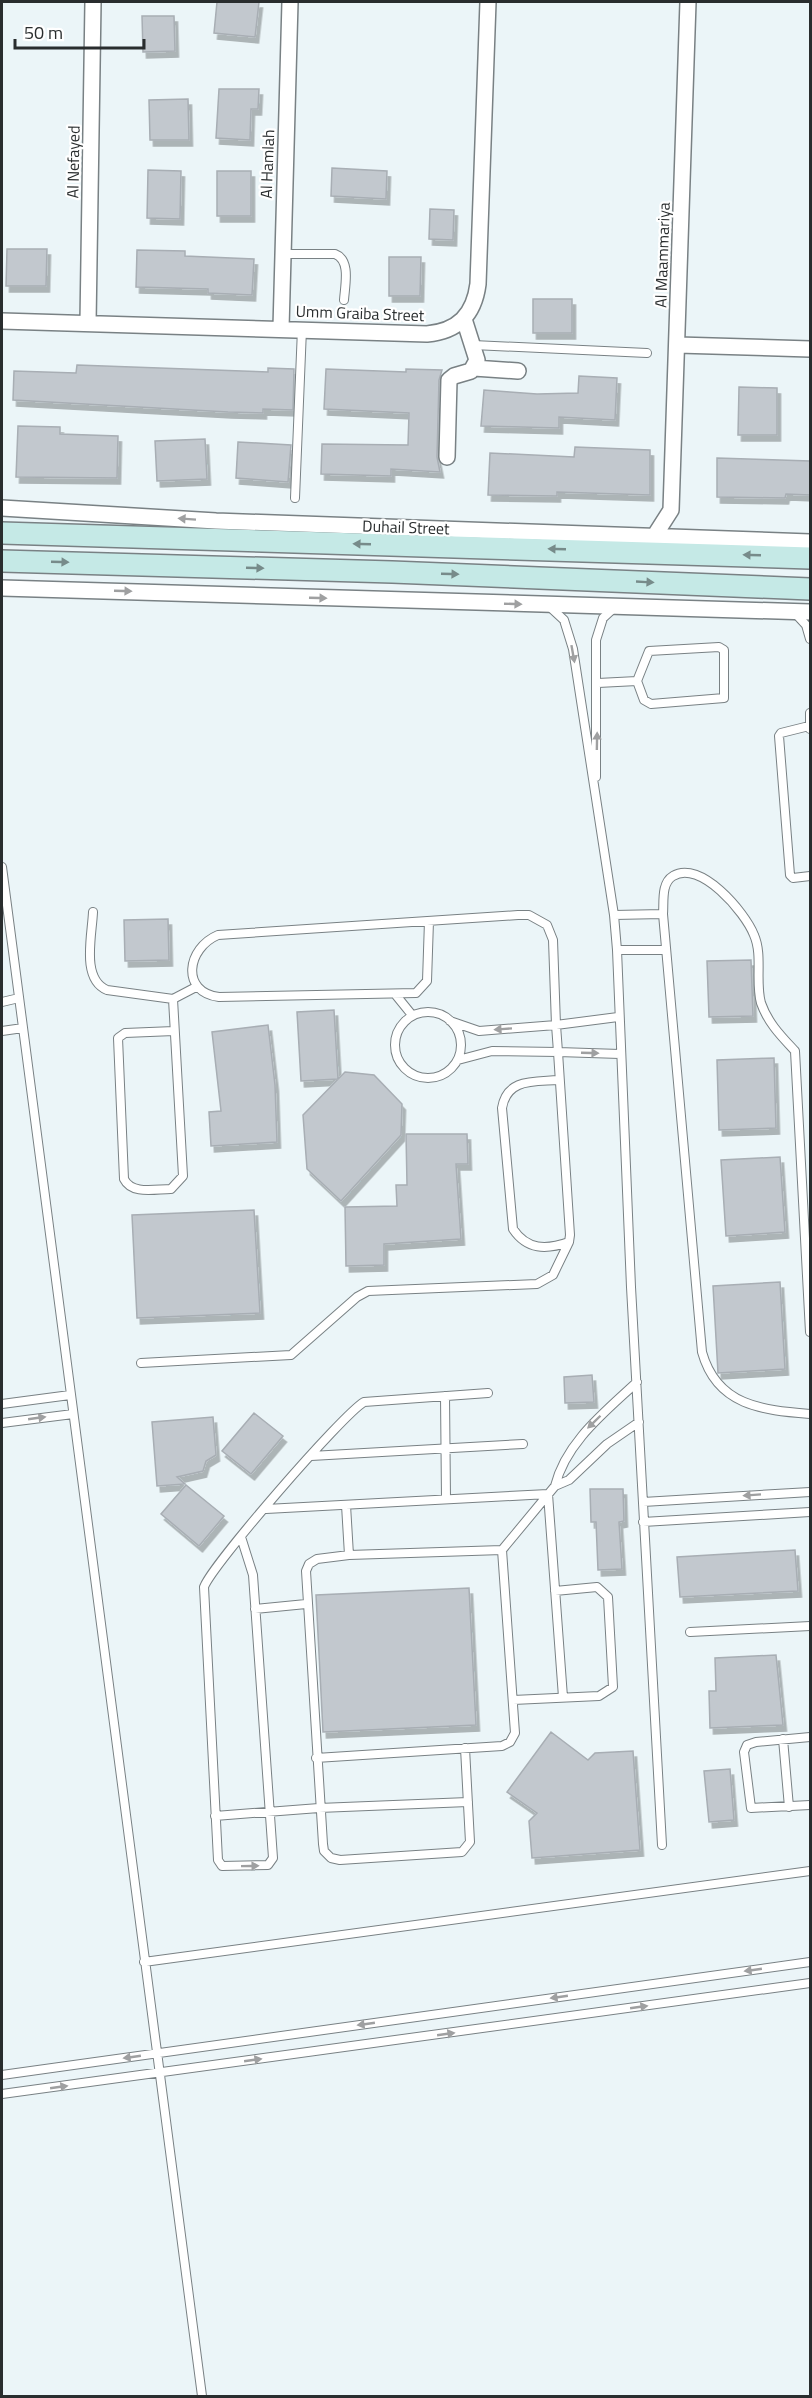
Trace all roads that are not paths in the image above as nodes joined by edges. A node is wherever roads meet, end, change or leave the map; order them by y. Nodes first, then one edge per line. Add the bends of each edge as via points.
1 (93, 2) edge
2 (290, 2) edge
3 (488, 2) edge
4 (688, 2) edge
5 (283, 254) junction
6 (344, 300) dead end
7 (464, 319) junction
8 (2, 321) edge
9 (88, 323) junction
10 (281, 328) junction
11 (302, 329) junction
12 (473, 345) junction
13 (678, 345) junction
14 (810, 349) edge
15 (647, 353) dead end
16 (474, 368) junction
17 (518, 371) dead end
18 (447, 457) dead end
19 (295, 498) dead end
20 (2, 508) edge
21 (671, 510) junction
22 (2, 519) edge
23 (2, 533) edge
24 (655, 535) junction
25 (687, 536) junction
26 (148, 538) junction
27 (810, 542) edge
28 (810, 558) edge
29 (2, 561) edge
30 (2, 588) edge
31 (810, 589) edge
32 (546, 605) junction
33 (615, 607) junction
34 (791, 610) junction
35 (810, 612) edge
36 (810, 639) edge
37 (637, 681) junction
38 (598, 683) junction
39 (810, 713) edge
40 (810, 728) edge
41 (595, 800) junction
42 (2, 867) edge
43 (810, 876) edge
44 (93, 912) dead end
45 (663, 914) junction
46 (614, 915) junction
47 (429, 921) junction
48 (617, 950) junction
49 (665, 950) junction
50 (196, 987) junction
51 (395, 994) junction
52 (19, 998) junction
53 (173, 999) junction
54 (2, 1002) edge
55 (412, 1016) junction
56 (618, 1017) junction
57 (450, 1020) junction
58 (556, 1025) junction
59 (22, 1028) junction
60 (2, 1031) edge
61 (174, 1031) junction
62 (558, 1052) junction
63 (620, 1054) junction
64 (458, 1060) junction
65 (558, 1080) junction
66 (569, 1242) junction
67 (810, 1332) edge
68 (141, 1363) dead end
69 (637, 1382) junction
70 (488, 1393) dead end
71 (70, 1395) junction
72 (445, 1396) junction
73 (2, 1404) edge
74 (73, 1414) junction
75 (810, 1414) edge
76 (639, 1422) junction
77 (2, 1423) edge
78 (523, 1444) dead end
79 (445, 1449) junction
80 (311, 1456) junction
81 (555, 1486) junction
82 (810, 1492) edge
83 (548, 1494) junction
84 (446, 1499) junction
85 (643, 1502) junction
86 (346, 1505) junction
87 (266, 1509) junction
88 (810, 1512) edge
89 (643, 1522) junction
90 (242, 1538) junction
91 (502, 1550) junction
92 (348, 1555) junction
93 (555, 1591) junction
94 (306, 1604) junction
95 (255, 1609) junction
96 (810, 1626) edge
97 (690, 1632) dead end
98 (562, 1697) junction
99 (513, 1700) junction
100 (810, 1737) edge
101 (783, 1739) junction
102 (465, 1748) junction
103 (316, 1758) junction
104 (468, 1802) junction
105 (810, 1805) edge
106 (789, 1807) junction
107 (319, 1808) junction
108 (270, 1812) junction
109 (215, 1816) junction
110 (662, 1845) dead end
111 (810, 1871) edge
112 (144, 1962) junction
113 (810, 1962) edge
114 (810, 1983) edge
115 (156, 2054) junction
116 (159, 2073) junction
117 (2, 2075) edge
118 (2, 2094) edge
119 (202, 2397) edge

1 - 9 street, Al Nefayed
2 - 5 street, Al Hamlah
3 - 7 street via 478,285 472,309
4 - 13 street, Al Maammariya
5 - 6 lane via 341,256 345,262
5 - 10 street, Al Hamlah
7 - 11 street, Umm Graiba Street via 454,328 428,334
7 - 12 street
8 - 9 street, Umm Graiba Street
9 - 10 street, Umm Graiba Street
10 - 11 street, Umm Graiba Street
11 - 19 lane
12 - 15 lane
12 - 16 street via 477,360
13 - 14 street
13 - 21 street, Al Maammariya
16 - 17 street
16 - 18 street via 449,380
24 -> 20 street, Duhail Street via 216,521
21 - 24 street
21 - 25 street
22 - 26 main road
23 - 26 main road, Duhail Street
24 - 25 street, Duhail Street
25 - 27 street, Duhail Street
28 -> 26 main road, Duhail Street
29 -> 31 main road
30 -> 32 street
32 - 33 street
32 -> 41 lane via 564,620 570,639
33 - 34 street
33 - 38 lane via 603,618 597,632
34 - 35 street
34 - 36 lane via 806,625
37 - 37 lane via 644,699 651,704 724,698 724,650 719,647 649,651
37 - 38 lane
41 -> 38 lane
39 - 40 lane
40 - 43 lane via 779,736 790,875
41 - 46 lane
42 - 52 lane
44 - 53 lane via 91,974 99,987
45 - 46 lane
45 - 49 lane
45 - 67 lane via 665,887 671,877 683,872 693,872 725,893 754,935 760,1000 768,1022 795,1051
46 - 48 lane
47 - 50 lane via 218,935 196,951
47 - 51 lane via 427,981 416,993
47 - 58 lane via 529,915 547,925 553,940
48 - 49 lane
48 - 56 lane
49 - 75 lane via 706,1366 719,1386 742,1401 770,1410
50 - 51 lane via 219,997
50 - 53 lane
51 - 55 lane
52 - 54 lane
52 - 59 lane
53 - 61 lane
55 - 57 lane via 439,1013
55 - 64 lane via 401,1024 394,1051 410,1074 438,1077 450,1071
56 - 58 lane
56 - 63 lane
58 -> 57 lane via 479,1031
57 - 64 lane via 459,1032 462,1046
58 - 62 lane
59 - 60 lane
59 - 71 lane
61 - 61 lane via 183,1176 171,1189 136,1190 124,1179 118,1038 125,1033
62 -> 63 lane
62 - 64 lane via 492,1051
62 - 65 lane
63 - 69 lane
65 - 66 lane
65 - 66 lane via 518,1084 506,1092 502,1108 513,1229 539,1248 551,1249
66 - 68 lane via 553,1275 537,1284 362,1293 291,1355
69 - 76 lane
69 -> 81 lane via 587,1428 558,1472
70 - 72 lane
71 - 73 lane
71 - 74 lane
72 - 79 lane
72 - 80 lane via 364,1402 345,1417
77 -> 74 lane
74 - 112 lane
76 - 81 lane via 607,1444 569,1480
76 - 85 lane
78 - 79 lane
79 - 80 lane
79 - 84 lane
80 - 87 lane
81 - 83 lane
82 -> 85 lane
83 - 84 lane
83 - 91 lane
83 - 93 lane
84 - 86 lane
85 - 89 lane
86 - 87 lane
86 - 92 lane
87 - 90 lane
88 - 89 lane
89 - 110 lane
90 - 95 lane via 251,1563
90 - 109 lane via 204,1587
91 - 92 lane
91 - 99 lane
92 - 94 lane via 317,1559 309,1564 304,1580
93 - 98 lane
93 - 98 lane via 597,1587 608,1597 613,1687 600,1696
94 - 95 lane
94 - 103 lane
95 - 108 lane
96 - 97 lane
98 - 99 lane
99 - 102 lane via 515,1733 510,1742
100 - 101 lane
101 - 106 lane
101 - 106 lane via 747,1745 744,1752 748,1805 754,1810
102 - 103 lane
102 - 104 lane
103 - 107 lane
104 - 107 lane
104 - 107 lane via 470,1842 462,1852 340,1860 324,1851
105 - 106 lane
107 - 108 lane
108 - 109 lane
109 -> 108 lane via 218,1860 222,1866 268,1865 273,1858
111 - 112 lane
112 - 115 lane
113 -> 115 lane
116 -> 114 lane
115 - 116 lane
115 -> 117 lane
118 -> 116 lane
116 - 119 lane

